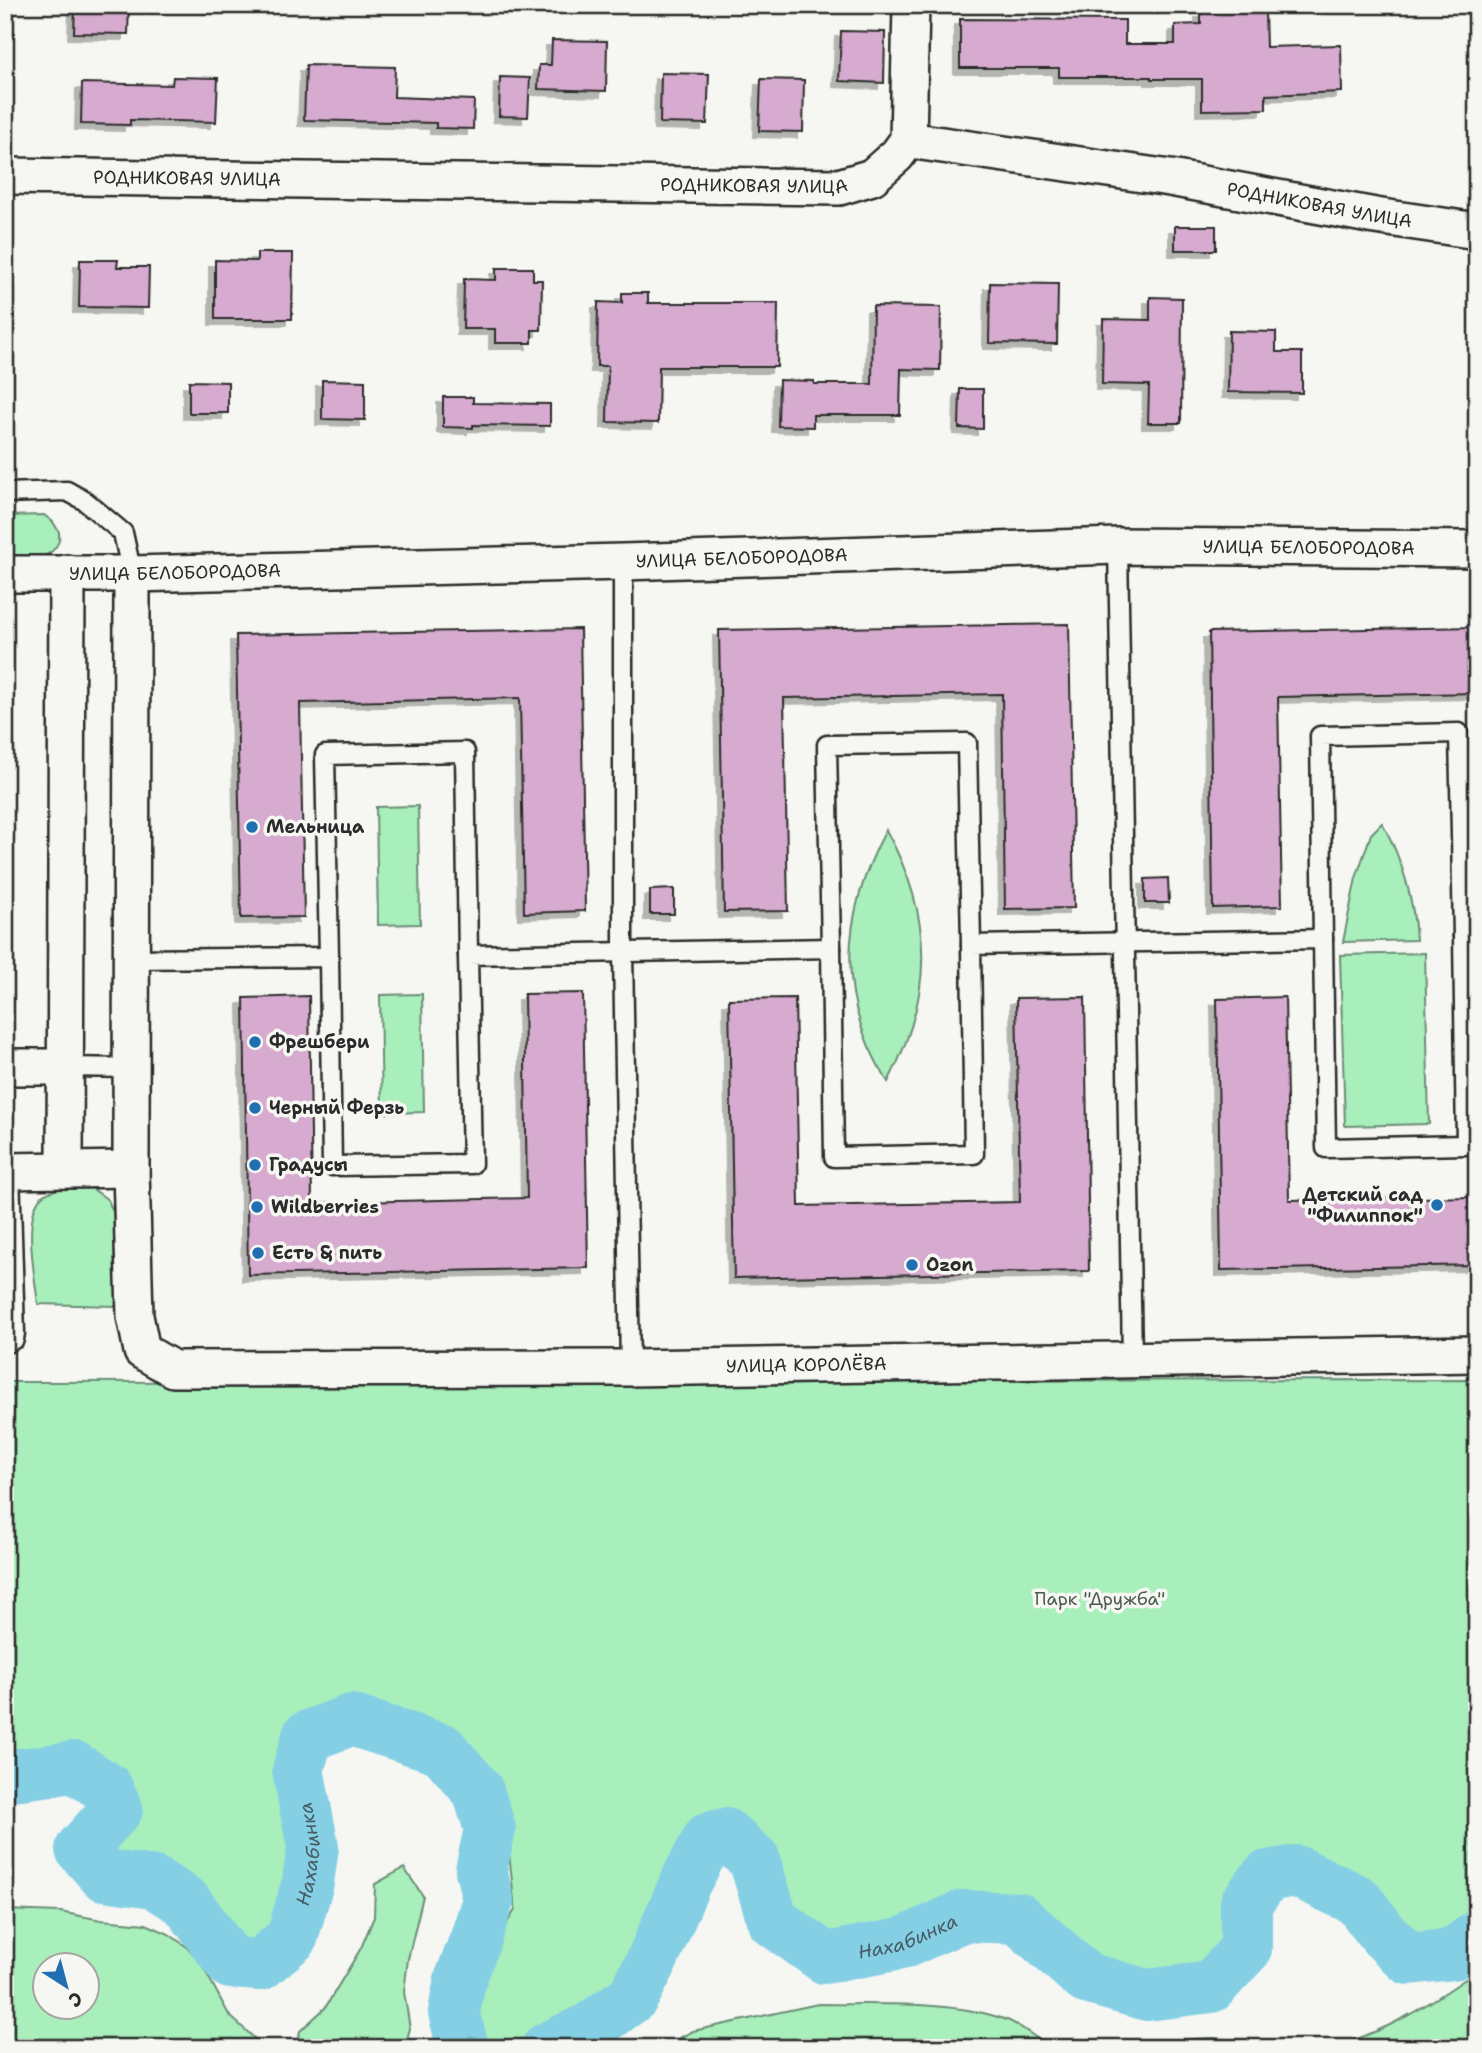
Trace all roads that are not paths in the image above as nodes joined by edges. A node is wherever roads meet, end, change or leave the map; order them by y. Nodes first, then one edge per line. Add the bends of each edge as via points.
1 (911, 5) edge
2 (908, 140) junction
3 (5, 176) edge
4 (1477, 231) edge
5 (5, 493) edge
6 (1118, 546) junction
7 (1477, 549) edge
8 (623, 562) junction
9 (67, 573) junction
10 (5, 574) edge
11 (132, 574) junction
12 (1470, 936) edge
13 (1323, 939) junction
14 (1126, 942) junction
15 (971, 945) junction
16 (831, 948) junction
17 (623, 952) junction
18 (468, 955) junction
19 (329, 957) junction
20 (131, 959) junction
21 (5, 1067) edge
22 (65, 1067) junction
23 (131, 1068) junction
24 (131, 1169) junction
25 (65, 1170) junction
26 (7, 1171) edge
27 (5, 1344) edge
28 (1477, 1354) edge
29 (1132, 1359) junction
30 (630, 1368) junction

1 - 2 street
2 - 3 street, РОДНИКОВАЯ УЛИЦА via 872,177 839,187
2 - 4 street, РОДНИКОВАЯ УЛИЦА via 1170,178
5 - 11 lane via 67,491 85,501 123,533
6 - 7 street, УЛИЦА БЕЛОБОРОДОВА
6 - 8 street, УЛИЦА БЕЛОБОРОДОВА
6 - 14 lane
8 - 11 street, УЛИЦА БЕЛОБОРОДОВА
8 - 17 lane
9 - 10 street, УЛИЦА БЕЛОБОРОДОВА
9 - 11 street, УЛИЦА БЕЛОБОРОДОВА
9 - 22 street
11 - 20 street
12 - 13 lane via 1459,733 1320,736
12 - 13 lane via 1466,1145 1326,1148
13 - 14 lane
14 - 15 lane
14 - 29 lane
15 - 16 lane via 967,743 827,745
15 - 16 lane via 974,1154 848,1157 834,1157
16 - 17 lane
17 - 18 lane
17 - 30 lane
18 - 19 lane via 465,752 325,755
18 - 19 lane via 472,1164 332,1166
19 - 20 lane
20 - 23 street
21 - 22 street
22 - 23 lane
22 - 25 street
23 - 24 street
24 - 25 street
24 - 30 street, УЛИЦА КОРОЛЁВА via 135,1317 142,1351 173,1369
25 - 26 street
26 - 27 lane via 15,1333
28 - 29 street, УЛИЦА КОРОЛЁВА
29 - 30 street, УЛИЦА КОРОЛЁВА

